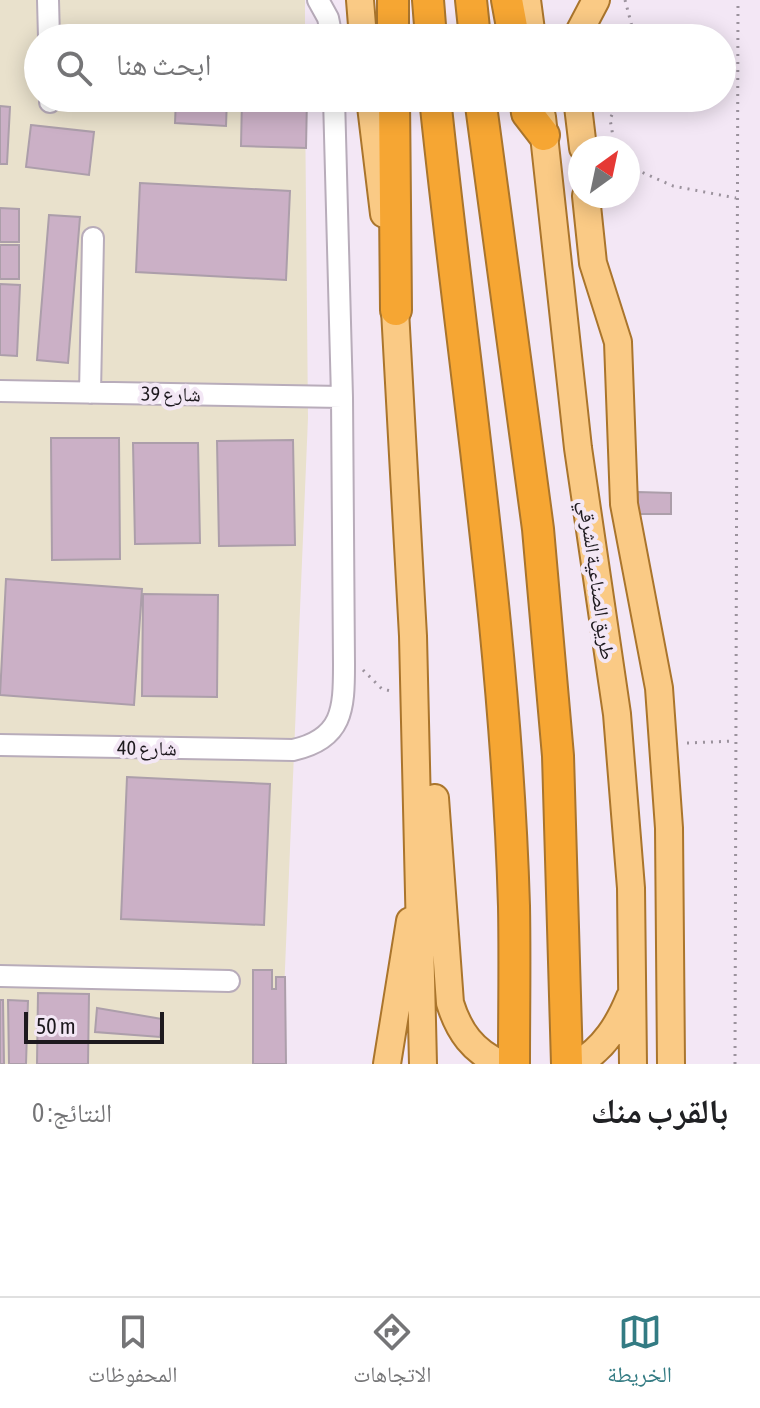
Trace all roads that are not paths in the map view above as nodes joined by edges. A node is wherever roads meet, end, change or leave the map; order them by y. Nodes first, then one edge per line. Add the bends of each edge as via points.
1 (48, 0) edge
2 (318, 0) edge
3 (360, 0) edge
4 (393, 0) edge
5 (428, 0) edge
6 (471, 0) edge
7 (507, 0) edge
8 (527, 0) edge
9 (596, 0) edge
10 (49, 24) edge
11 (329, 24) edge
12 (362, 24) edge
13 (393, 24) edge
14 (430, 24) edge
15 (474, 24) edge
16 (511, 24) edge
17 (530, 24) edge
18 (583, 24) edge
19 (334, 112) edge
20 (372, 112) edge
21 (394, 112) edge
22 (437, 112) edge
23 (482, 112) edge
24 (527, 112) edge
25 (541, 112) edge
26 (579, 112) edge
27 (544, 135) junction
28 (582, 136) edge
29 (587, 208) edge
30 (93, 238) dead end
31 (396, 310) junction
32 (0, 391) edge
33 (90, 393) junction
34 (342, 397) junction
35 (413, 636) junction
36 (0, 745) edge
37 (421, 866) junction
38 (0, 976) edge
39 (229, 981) dead end
40 (634, 988) junction
41 (387, 1064) edge
42 (423, 1064) edge
43 (501, 1064) edge
44 (514, 1064) edge
45 (567, 1064) edge
46 (577, 1064) edge
47 (633, 1064) edge
48 (671, 1064) edge

1 - 10 street
2 - 11 street
3 - 12 main road
4 - 13 highway
5 - 14 highway
6 - 15 highway
7 - 16 highway
8 - 17 main road
9 - 18 main road
19 - 34 street
20 - 31 main road
21 - 31 highway
22 - 44 highway via 487,554 504,760 514,905
23 - 45 highway via 538,529 558,756
24 - 27 highway
25 - 27 main road, طريق الصناعية الشرقي
26 - 28 main road
27 - 40 main road, طريق الصناعية الشرقي via 578,448 617,714
29 - 48 main road via 593,263 618,342 624,504 651,638 663,744
30 - 33 street
31 - 35 main road
32 - 33 street, شارع 39
33 - 34 street, شارع 39
34 - 36 street, شارع 40 via 344,697 334,727 323,739 293,750
35 - 37 main road
35 - 43 main road via 436,805 450,1003 457,1027 472,1045
37 - 41 main road
37 - 42 main road
38 - 39 street
40 - 46 main road via 620,1021
40 - 47 main road, طريق الصناعية الشرقي

